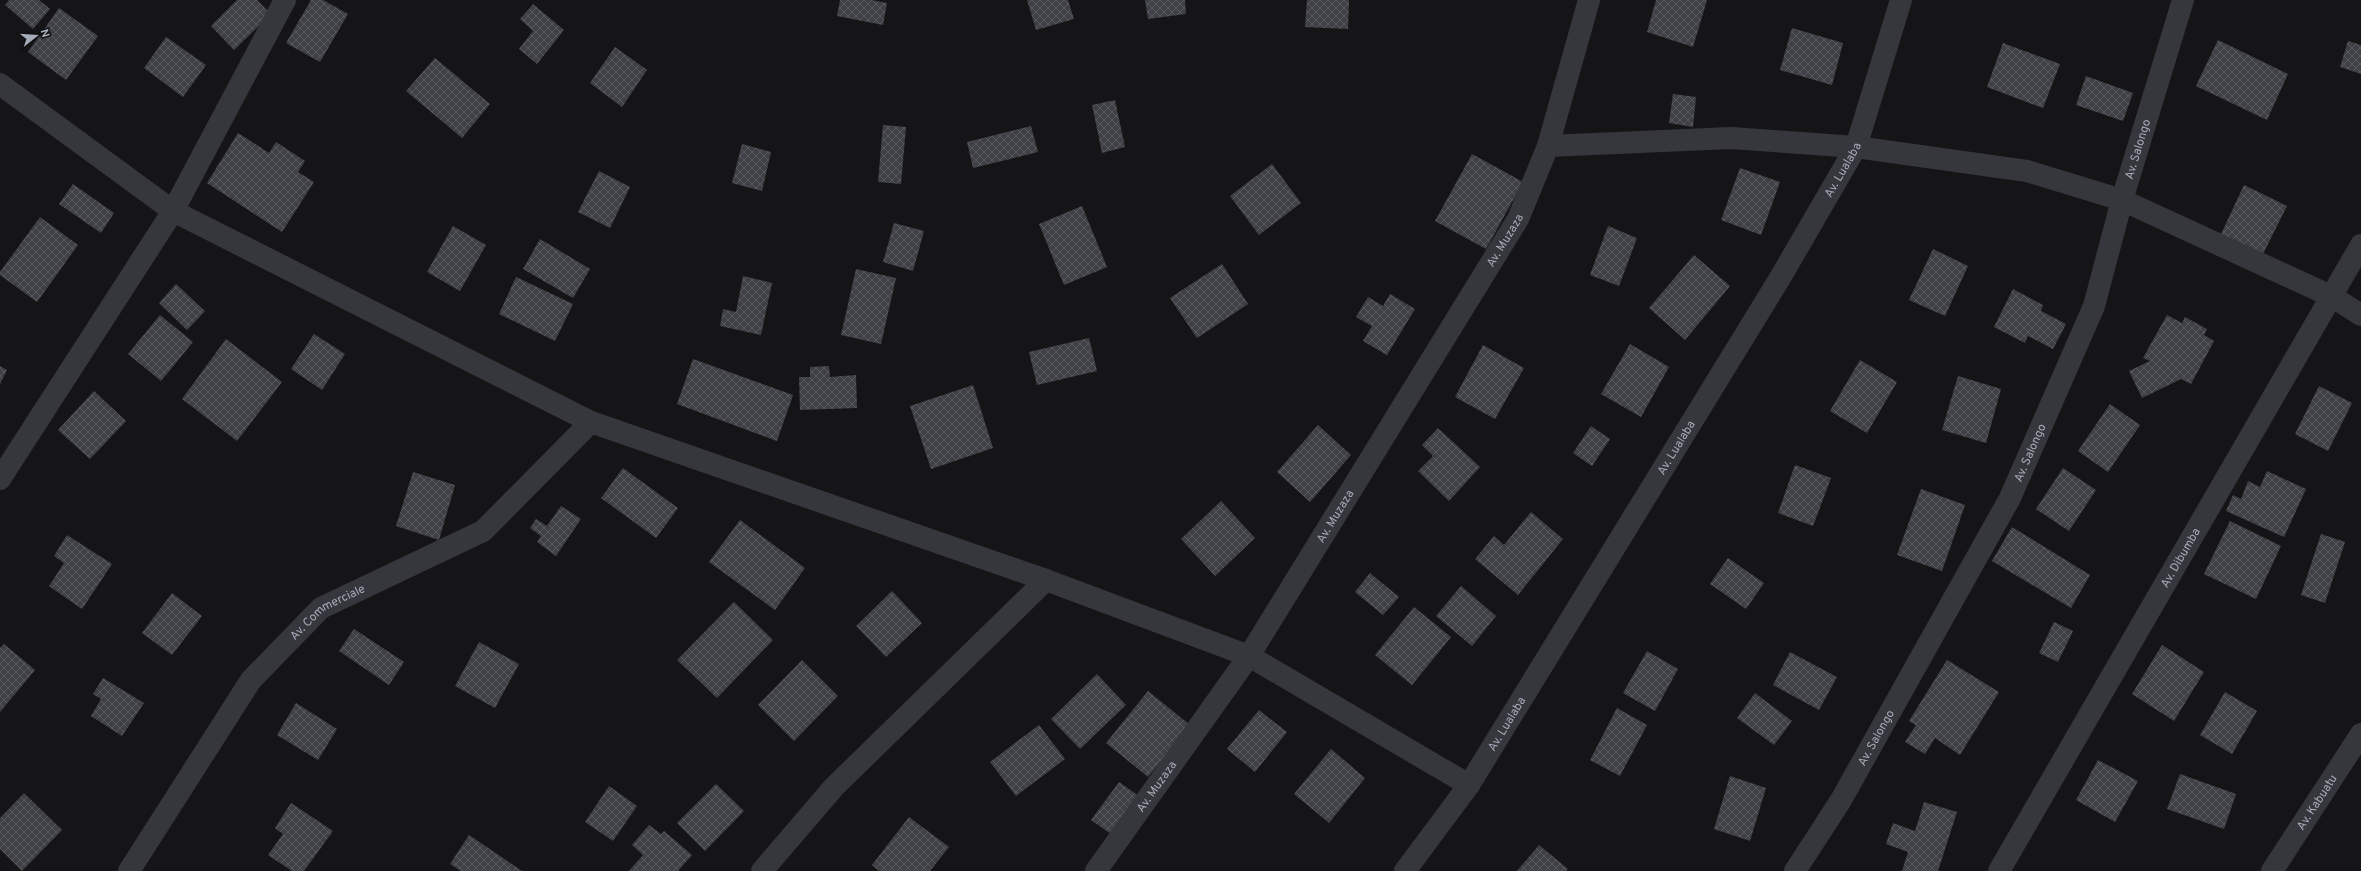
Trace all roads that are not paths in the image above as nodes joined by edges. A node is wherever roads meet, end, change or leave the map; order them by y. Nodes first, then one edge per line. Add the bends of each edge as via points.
1 (285, 0) edge
2 (1589, 0) edge
3 (1902, 0) edge
4 (2183, 0) edge
5 (0, 84) edge
6 (1548, 146) junction
7 (1856, 147) junction
8 (2122, 200) junction
9 (173, 211) junction
10 (2361, 245) edge
11 (2333, 297) junction
12 (2361, 315) edge
13 (591, 422) junction
14 (0, 479) edge
15 (1046, 580) junction
16 (1249, 656) junction
17 (2361, 734) edge
18 (1469, 785) junction
19 (129, 871) edge
20 (762, 871) edge
21 (1096, 871) edge
22 (1404, 871) edge
23 (1795, 871) edge
24 (1999, 871) edge
25 (2272, 871) edge

1 - 9 street
2 - 6 street, Av. Muzaza
3 - 7 street, Av. Lualaba
4 - 8 street, Av. Salongo
5 - 9 street
6 - 7 street via 1731,138
6 - 16 street, Av. Muzaza via 1518,219
7 - 8 street via 2027,171
7 - 18 street, Av. Lualaba via 1776,285
8 - 11 street
8 - 23 street, Av. Salongo via 2094,306 2010,498 1841,800
9 - 13 street
9 - 14 street
10 - 11 street, Av. Dibumba
11 - 12 street
11 - 24 street, Av. Dibumba
13 - 15 street
13 - 19 street, Av. Commerciale via 483,531 321,608 251,680
15 - 16 street
15 - 20 street via 834,787
16 - 18 street
16 - 21 street, Av. Muzaza
17 - 25 street, Av. Kabuatu
18 - 22 street, Av. Lualaba

